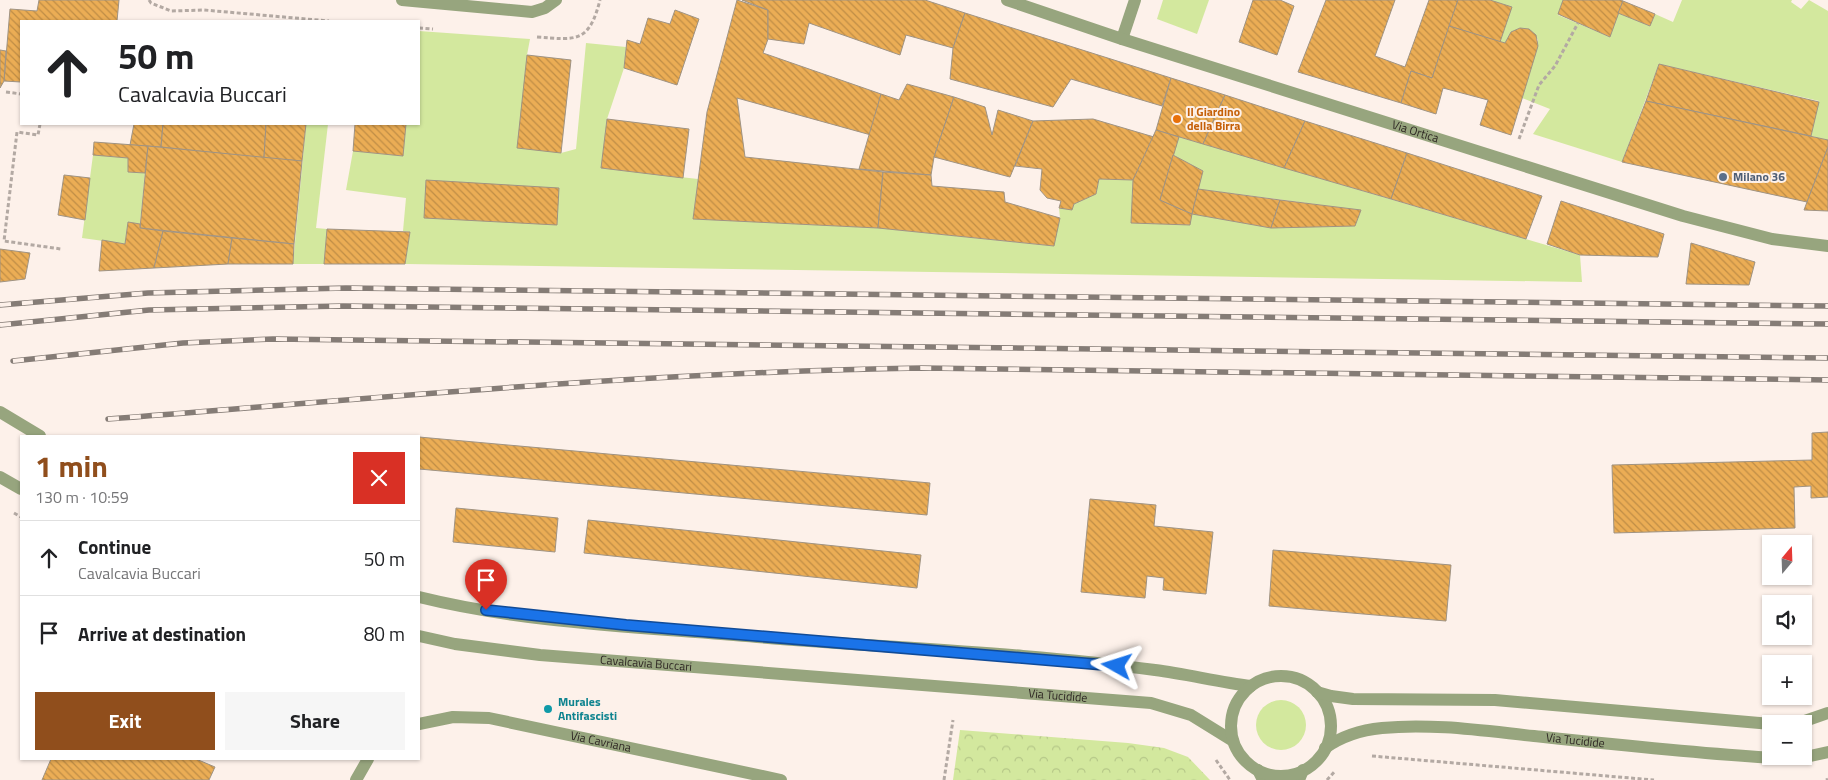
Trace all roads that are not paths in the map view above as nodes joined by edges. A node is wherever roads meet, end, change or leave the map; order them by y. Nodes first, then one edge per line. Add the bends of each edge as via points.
1 (402, 0) edge
2 (556, 0) edge
3 (1007, 0) edge
4 (1135, 0) edge
5 (1122, 39) junction
6 (1828, 246) edge
7 (0, 412) edge
8 (38, 435) edge
9 (0, 477) edge
10 (20, 488) edge
11 (420, 597) edge
12 (420, 636) edge
13 (875, 680) joint
14 (1251, 686) junction
15 (1317, 692) junction
16 (1828, 713) edge
17 (1812, 719) edge
18 (1762, 723) edge
19 (420, 724) edge
20 (1233, 741) junction
21 (1325, 748) junction
22 (1828, 752) edge
23 (367, 760) edge
24 (1261, 775) edge
25 (1301, 775) edge
26 (356, 780) edge
27 (781, 780) edge

1 - 2 street via 532,12
3 - 5 street, Via Ortica
4 - 5 street
5 - 6 street, Via Ortica via 1694,219 1772,240
7 - 8 street, bridge
9 - 10 street
11 - 14 street via 537,617 1156,670
12 - 13 street, Cavalcavia Buccari via 540,655
13 - 20 street, Via Tucidide via 1151,703 1191,715
14 - 15 street via 1267,677 1285,676 1299,679
14 - 20 street via 1233,710
15 - 18 street via 1353,699 1496,700
15 - 21 street via 1326,705 1330,722
16 - 17 street
19 - 27 street, Via Cavriana via 454,717 489,718
20 - 24 street, Via Tucidide via 1242,757
21 - 22 street, Via Tucidide via 1361,731 1417,728 1758,757 1796,759
21 - 25 street, Via Tucidide
23 - 26 street
24 - 25 street, Via Tucidide

